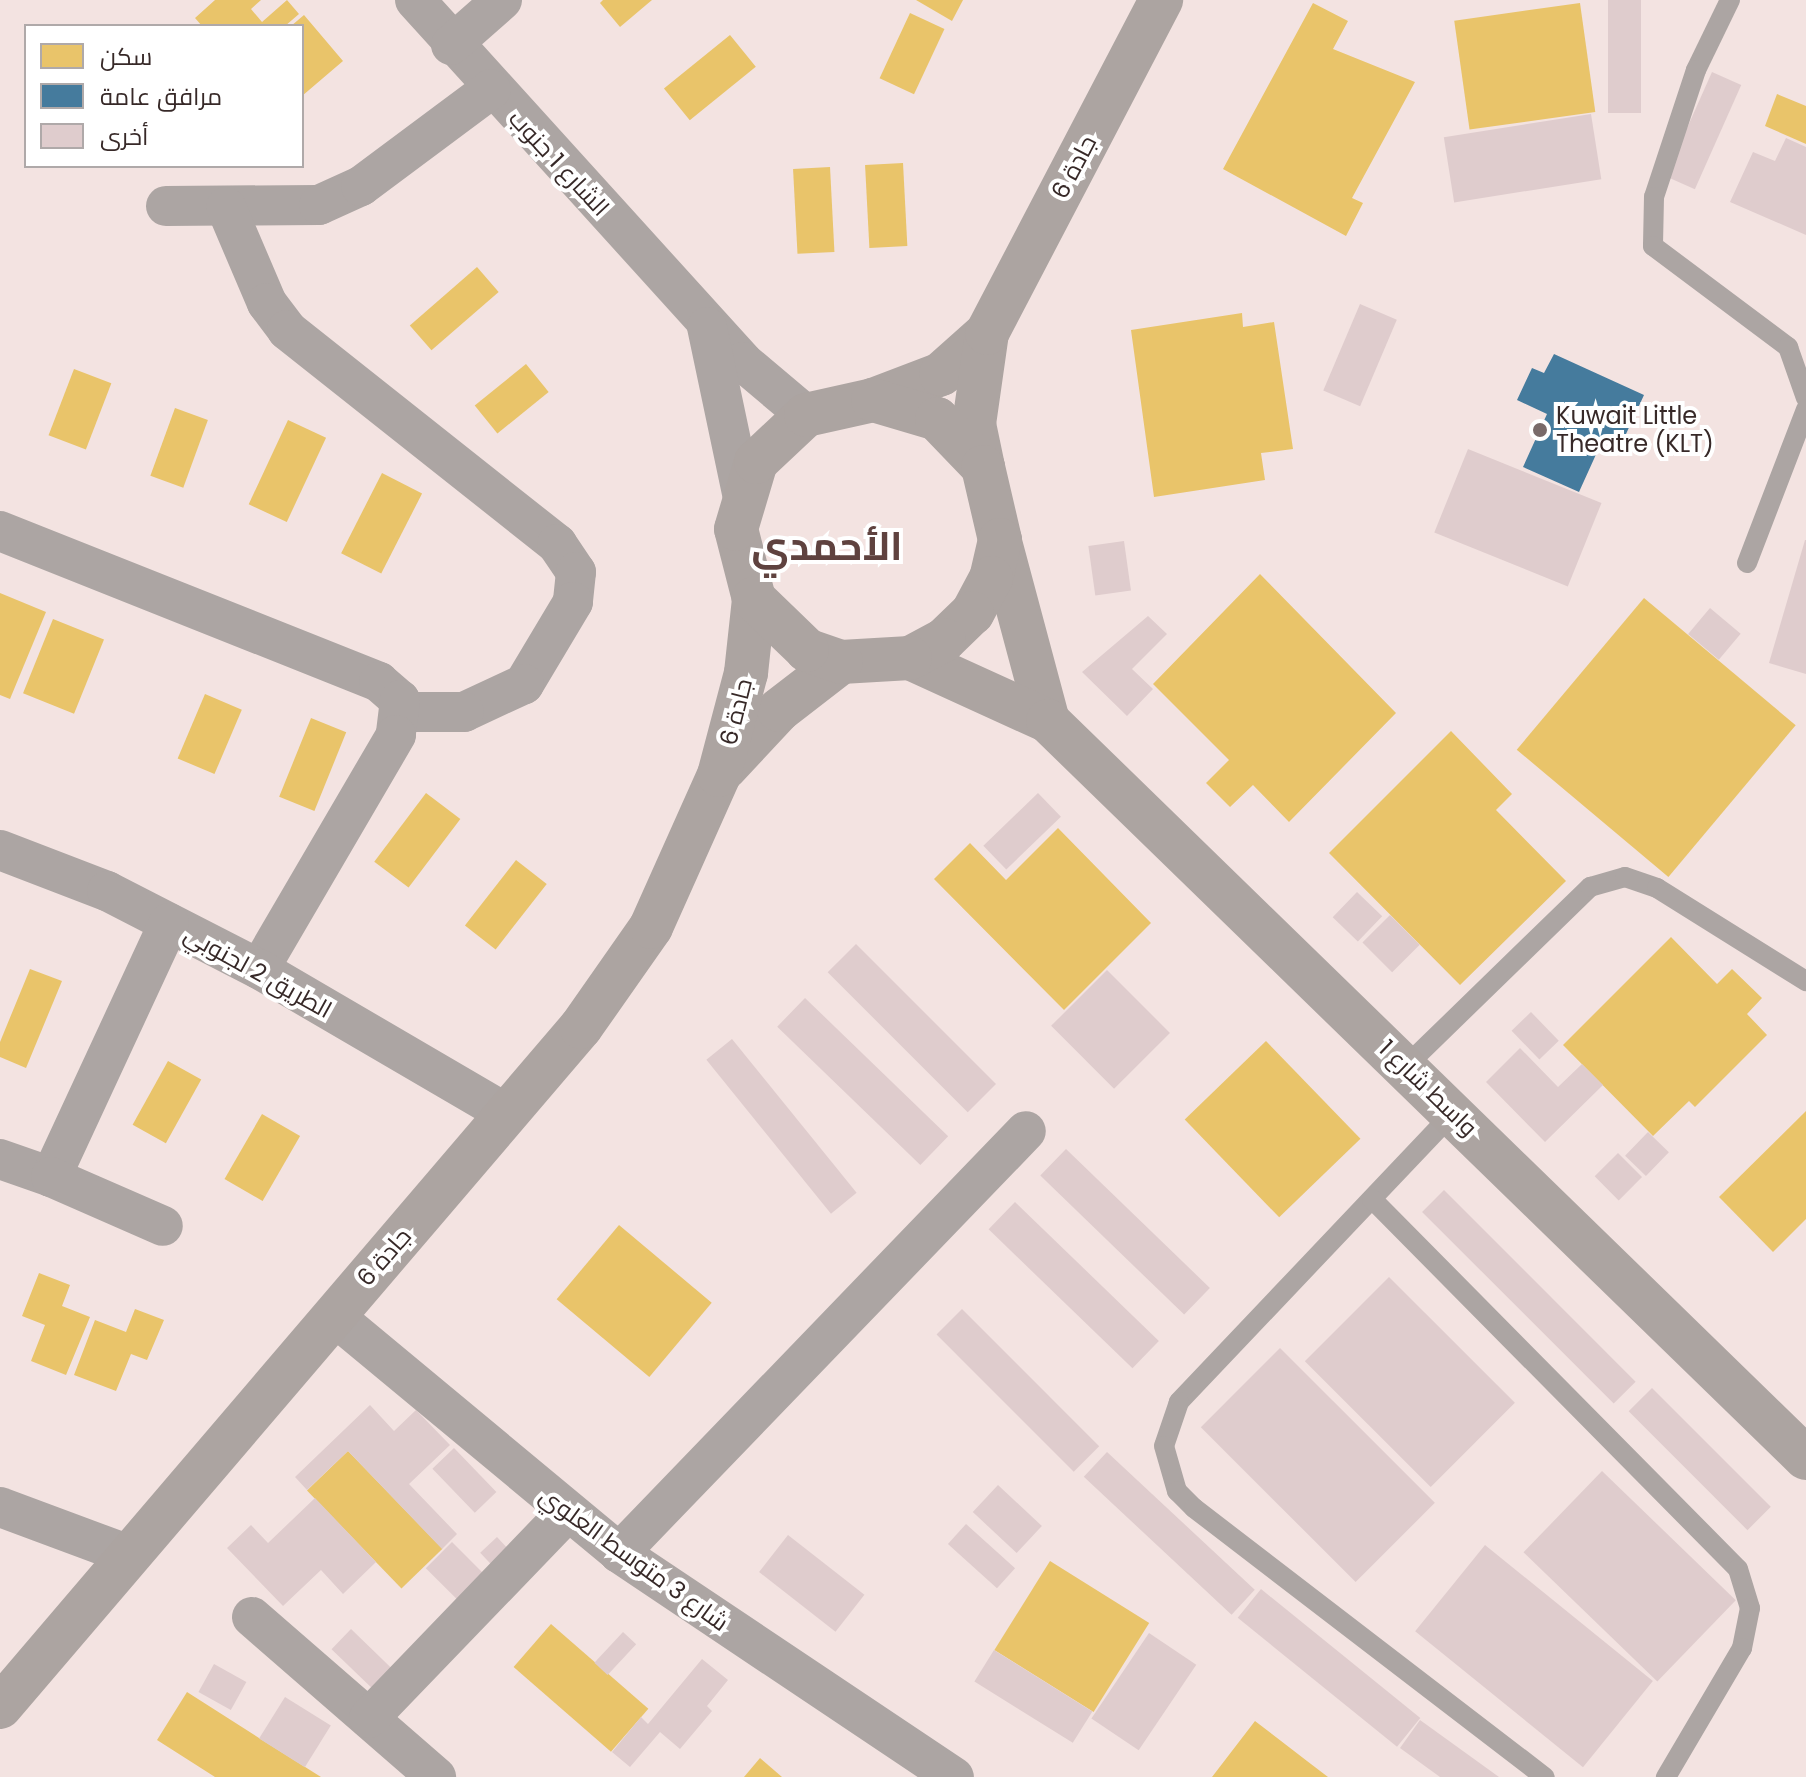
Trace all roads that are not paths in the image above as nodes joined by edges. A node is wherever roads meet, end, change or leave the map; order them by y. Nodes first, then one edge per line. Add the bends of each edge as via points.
1 (415, 0) edge
2 (502, 0) edge
3 (1161, 0) edge
4 (1730, 0) edge
5 (451, 45) junction
6 (491, 89) junction
7 (166, 206) dead end
8 (226, 207) junction
9 (706, 323) junction
10 (987, 333) junction
11 (1806, 398) edge
12 (873, 400) junction
13 (1806, 409) edge
14 (806, 415) junction
15 (983, 467) junction
16 (742, 493) junction
17 (0, 531) edge
18 (1000, 540) junction
19 (1747, 563) dead end
20 (754, 599) junction
21 (910, 658) junction
22 (841, 662) junction
23 (402, 712) junction
24 (1048, 721) junction
25 (719, 775) junction
26 (0, 850) edge
27 (169, 923) junction
28 (259, 969) junction
29 (1806, 981) edge
30 (1406, 1066) junction
31 (1454, 1112) junction
32 (507, 1114) junction
33 (1026, 1131) dead end
34 (0, 1159) edge
35 (51, 1177) junction
36 (1372, 1199) junction
37 (163, 1226) dead end
38 (334, 1316) junction
39 (1806, 1458) edge
40 (0, 1507) edge
41 (566, 1513) junction
42 (619, 1553) junction
43 (129, 1555) junction
44 (252, 1617) dead end
45 (0, 1707) edge
46 (369, 1718) junction
47 (436, 1777) edge
48 (954, 1777) edge
49 (1545, 1777) edge
50 (1666, 1777) edge

1 - 5 street, الشارع 1 جنوب
2 - 5 street
3 - 10 main road, جادة 6
4 - 11 lane via 1696,70 1654,197 1653,246 1788,347
5 - 6 street, الشارع 1 جنوب
6 - 8 street via 341,197 295,209
6 - 9 street, الشارع 1 جنوب
7 - 8 street
8 - 23 street via 267,303 287,330 557,544 576,572 573,602 524,684 464,712
9 - 14 street, الشارع 1 جنوب
9 - 16 street
10 - 12 main road, جادة 6 via 941,374
10 - 15 main road, جادة 6 via 974,424
12 - 14 main road
12 - 15 main road via 937,419
13 - 19 lane
14 - 16 main road via 778,435
15 - 18 main road
16 - 20 main road via 736,529
17 - 23 street via 379,682 395,692
18 - 21 main road via 972,613
18 - 24 main road
20 - 22 main road via 786,635
20 - 25 main road, جادة 6 via 746,673
21 - 22 main road
21 - 24 main road, واسط شارع 1
22 - 25 main road, جادة 6 via 779,710
23 - 28 street
24 - 30 main road, واسط شارع 1
25 - 32 main road, جادة 6 via 651,927
26 - 27 street, الطريق 2 لجنوبي
27 - 28 street, الطريق 2 لجنوبي
27 - 35 street
28 - 32 street, الطريق 2 لجنوبي
29 - 30 lane via 1657,888 1625,877 1590,887
30 - 31 main road, واسط شارع 1
31 - 36 lane
31 - 39 main road, واسط شارع 1
32 - 38 main road, جادة 6
33 - 42 street
34 - 35 street
35 - 37 street
36 - 49 lane via 1179,1402 1168,1423 1167,1470 1194,1508
36 - 50 lane via 1738,1569 1750,1608 1745,1638
38 - 41 street, شارع 3 متوسط العلوي
38 - 43 main road, جادة 6
40 - 43 street
41 - 42 street, شارع 3 متوسط العلوي
41 - 46 street
42 - 48 street, شارع 3 متوسط العلوي
43 - 45 main road, جادة 6
44 - 46 street
46 - 47 street

